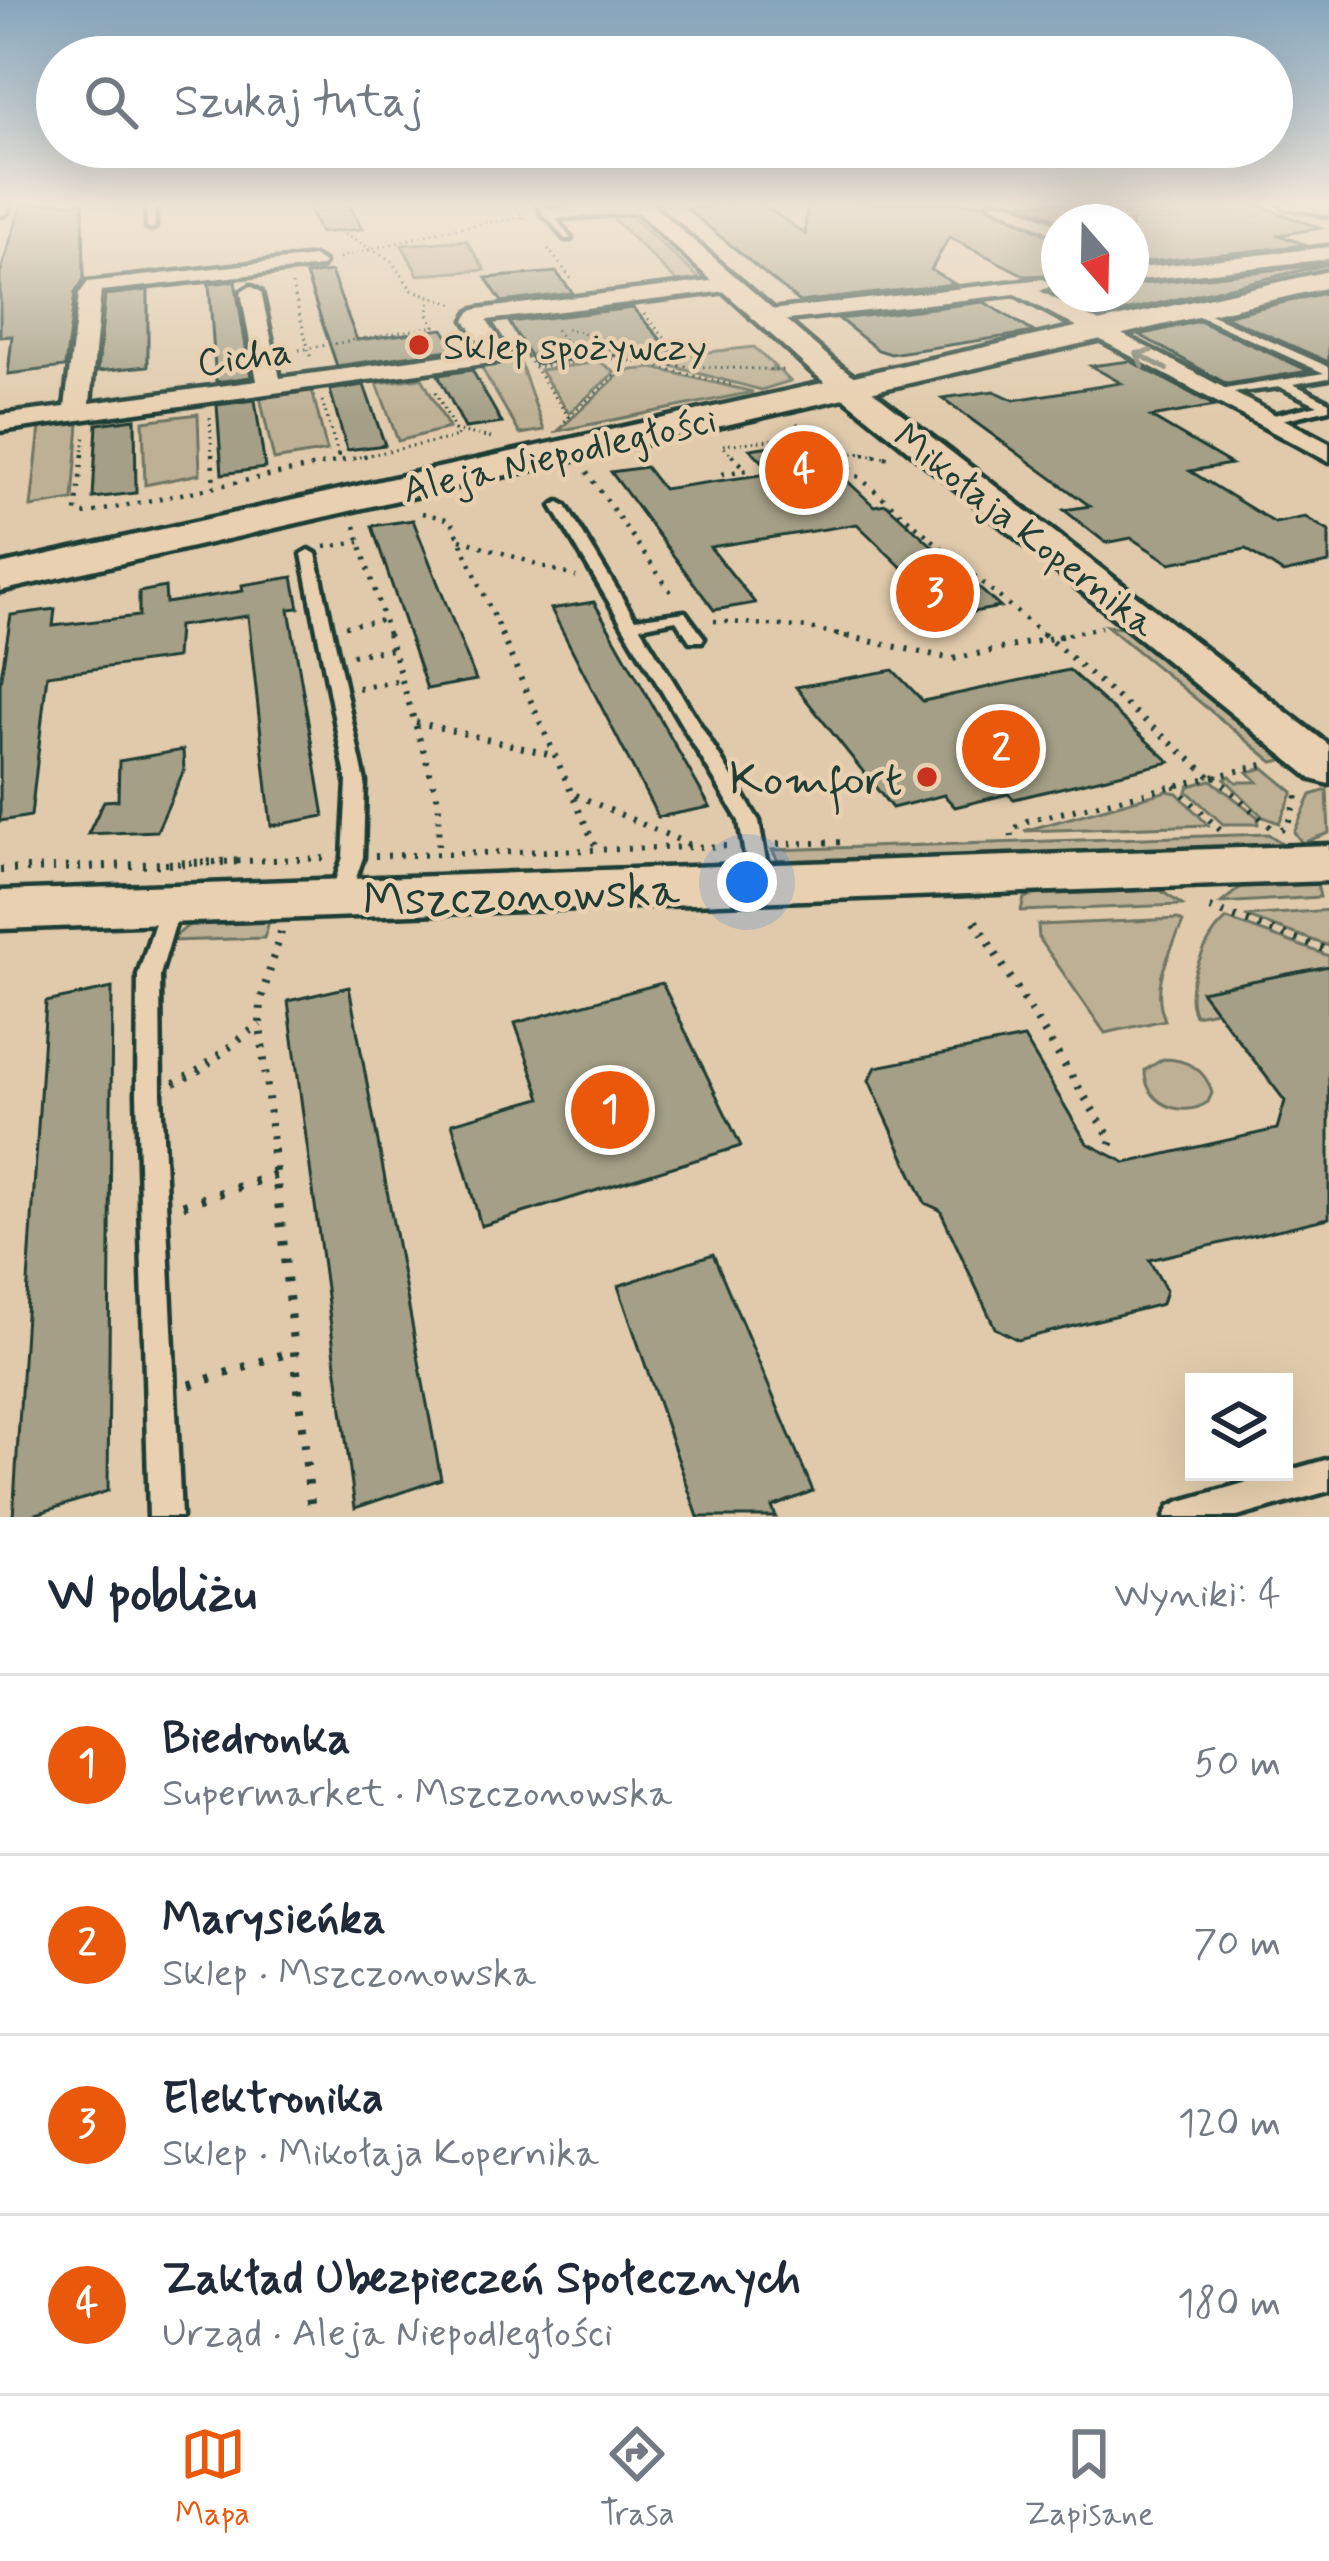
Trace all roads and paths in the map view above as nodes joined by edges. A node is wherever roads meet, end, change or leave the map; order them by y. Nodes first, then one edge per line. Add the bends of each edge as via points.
1 (211, 274) edge
2 (399, 274) edge
3 (715, 274) edge
4 (289, 275) dead end
5 (1329, 279) edge
6 (727, 285) junction
7 (1041, 286) edge
8 (1019, 288) junction
9 (251, 292) dead end
10 (430, 298) junction
11 (636, 305) dead end
12 (473, 309) dead end
13 (1193, 310) junction
14 (545, 314) dead end
15 (762, 317) junction
16 (553, 326) junction
17 (1097, 331) junction
18 (303, 348) junction
19 (527, 356) junction
20 (502, 357) junction
21 (628, 360) junction
22 (647, 365) junction
23 (535, 368) junction
24 (783, 370) dead end
25 (1329, 373) edge
26 (311, 382) junction
27 (1280, 382) junction
28 (738, 386) dead end
29 (848, 386) junction
30 (270, 388) junction
31 (434, 389) dead end
32 (1212, 394) junction
33 (208, 400) dead end
34 (1329, 406) edge
35 (82, 415) junction
36 (789, 416) dead end
37 (568, 418) junction
38 (1264, 421) junction
39 (0, 423) edge
40 (559, 427) dead end
41 (454, 430) junction
42 (808, 436) junction
43 (499, 440) dead end
44 (827, 450) junction
45 (1329, 454) edge
46 (899, 458) dead end
47 (340, 461) junction
48 (581, 464) dead end
49 (722, 473) dead end
50 (214, 487) junction
51 (559, 506) dead end
52 (414, 511) dead end
53 (353, 516) dead end
54 (309, 554) dead end
55 (0, 578) edge
56 (678, 602) dead end
57 (710, 621) dead end
58 (630, 624) junction
59 (1101, 627) dead end
60 (697, 638) dead end
61 (1049, 638) junction
62 (392, 649) junction
63 (331, 658) junction
64 (402, 680) junction
65 (338, 691) junction
66 (416, 722) junction
67 (556, 756) junction
68 (1268, 764) dead end
69 (1213, 776) junction
70 (1315, 780) edge
71 (1175, 786) junction
72 (572, 794) junction
73 (1272, 829) junction
74 (1220, 830) junction
75 (1238, 830) dead end
76 (1255, 830) dead end
77 (1197, 831) dead end
78 (1035, 836) dead end
79 (1012, 837) junction
80 (989, 838) dead end
81 (848, 842) dead end
82 (692, 847) junction
83 (597, 849) junction
84 (438, 854) junction
85 (1329, 862) edge
86 (758, 864) junction
87 (0, 869) edge
88 (346, 878) junction
89 (171, 904) junction
90 (1210, 908) dead end
91 (0, 910) edge
92 (975, 921) dead end
93 (277, 944) dead end
94 (1329, 951) edge
95 (260, 1024) junction
96 (148, 1094) junction
97 (1107, 1154) dead end
98 (276, 1175) junction
99 (154, 1214) junction
100 (295, 1351) junction
101 (161, 1395) junction
102 (1329, 1475) edge
103 (165, 1517) edge
104 (312, 1517) edge
105 (1181, 1517) edge

1 - 35 street via 95,286
2 - 10 path
3 - 6 street, Mikołaja Kopernika
4 - 18 path
5 - 13 main road, Aleja Niepodległości
6 - 15 street, Mikołaja Kopernika
6 - 20 street via 478,315
7 - 8 street
8 - 15 street
8 - 17 street
9 - 30 street
10 - 12 path
10 - 18 path via 435,326
11 - 21 path via 677,352
13 - 17 main road, Aleja Niepodległości
13 - 25 lane
14 - 16 path
15 - 29 street, Mikołaja Kopernika
16 - 19 path via 570,347
16 - 21 path via 581,332
17 - 29 main road, Aleja Niepodległości
32 -> 17 street
18 - 26 street
18 - 26 path
19 - 20 path
19 - 23 path
20 - 26 street, Cicha
21 - 22 path
21 - 23 path
21 - 37 path
22 - 24 path
22 - 28 path
23 - 37 path
25 - 27 lane
26 - 30 street, Cicha
26 - 47 path
27 - 32 lane
27 - 34 lane
29 - 55 main road, Aleja Niepodległości
29 - 70 street, Mikołaja Kopernika
30 - 35 street, Cicha
31 - 41 path
32 - 38 street
33 - 50 path
34 - 38 lane
35 - 39 street, Cicha
35 - 50 path via 76,512
36 - 42 path
37 - 40 path
38 - 45 street
41 - 43 path
41 - 47 path via 458,437
42 - 44 path
42 - 49 path via 722,445 747,470
44 - 46 path
44 - 61 path
47 - 50 path
48 - 56 path
51 - 58 lane
52 - 67 path via 451,520
53 - 62 path
54 - 63 lane
57 - 61 path via 810,628 953,658
58 - 60 lane via 680,615
58 - 86 lane via 749,821
59 - 61 path
61 - 69 path
62 - 63 path
62 - 64 path
63 - 65 lane
64 - 65 path
64 - 66 path
65 - 88 lane via 356,782
66 - 67 path
66 - 84 path via 439,803
67 - 72 path
68 - 69 path
69 - 71 path
69 - 73 path
70 - 73 path via 1286,826
71 - 74 path
71 - 79 path via 1027,821
72 - 82 path
72 - 83 path
73 - 76 path
74 - 75 path
74 - 77 path
78 - 79 path
79 - 80 path
81 - 86 path
82 - 83 path
82 - 86 path
83 - 84 path
84 - 88 path
85 - 86 street, Mszczonowska
86 - 88 street, Mszczonowska
87 - 88 path
88 - 89 street, Mszczonowska
89 - 91 street, Mszczonowska
89 - 96 lane via 149,975
90 - 94 path
92 - 97 path via 1112,1141
93 - 95 path
95 - 96 path via 195,1073
95 - 98 path
96 - 99 lane
98 - 99 path
98 - 100 path
99 - 101 lane
100 - 101 path
100 - 104 path
101 - 103 lane
102 - 105 lane

